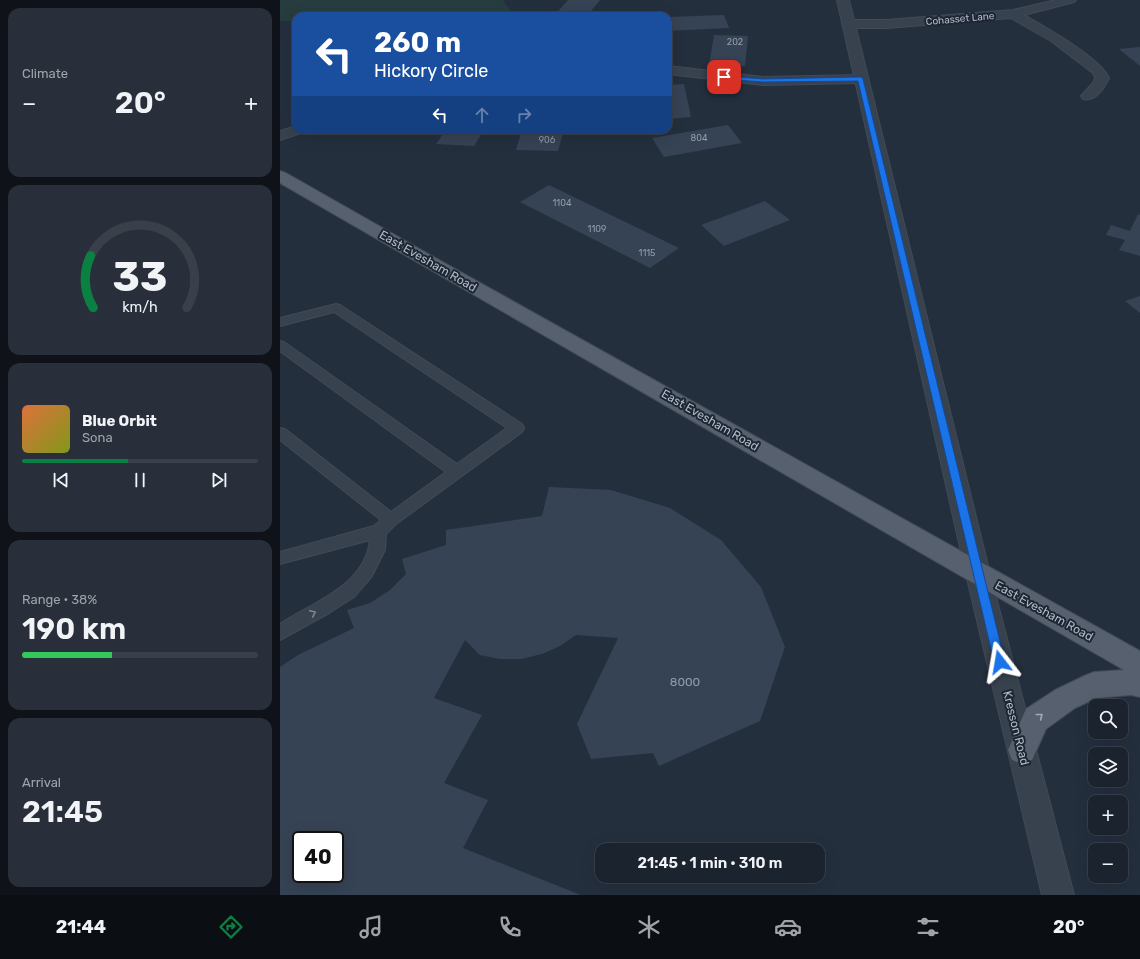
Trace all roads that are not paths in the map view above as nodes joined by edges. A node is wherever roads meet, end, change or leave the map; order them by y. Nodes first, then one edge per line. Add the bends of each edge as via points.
1 (843, 0) edge
2 (1070, 0) edge
3 (1013, 14) junction
4 (848, 24) junction
5 (672, 71) edge
6 (861, 79) junction
7 (1088, 96) dead end
8 (292, 132) edge
9 (280, 136) edge
10 (280, 176) edge
11 (280, 322) edge
12 (280, 345) edge
13 (280, 433) edge
14 (457, 472) junction
15 (385, 526) junction
16 (280, 557) edge
17 (978, 574) junction
18 (280, 633) edge
19 (1140, 665) edge
20 (1140, 684) edge
21 (1022, 750) junction
22 (1058, 895) edge

1 - 4 street, Kresson Road
2 - 3 street, Cohasset Lane
3 - 4 street, Cohasset Lane via 931,21
3 - 7 street via 1055,38 1099,71 1102,78 1099,85
4 - 6 street, Kresson Road
5 - 6 street via 763,81
6 - 17 street, Kresson Road
8 - 9 street
10 - 17 main road, East Evesham Road
11 - 14 lane via 336,308 517,428
12 - 14 lane
13 - 15 lane
14 - 15 lane
15 - 16 lane
18 -> 15 lane via 348,592 366,571
17 - 19 main road, East Evesham Road
17 - 21 street, Kresson Road
21 -> 20 main road via 1036,719 1065,699 1094,685 1131,682
21 - 22 street, Kresson Road

